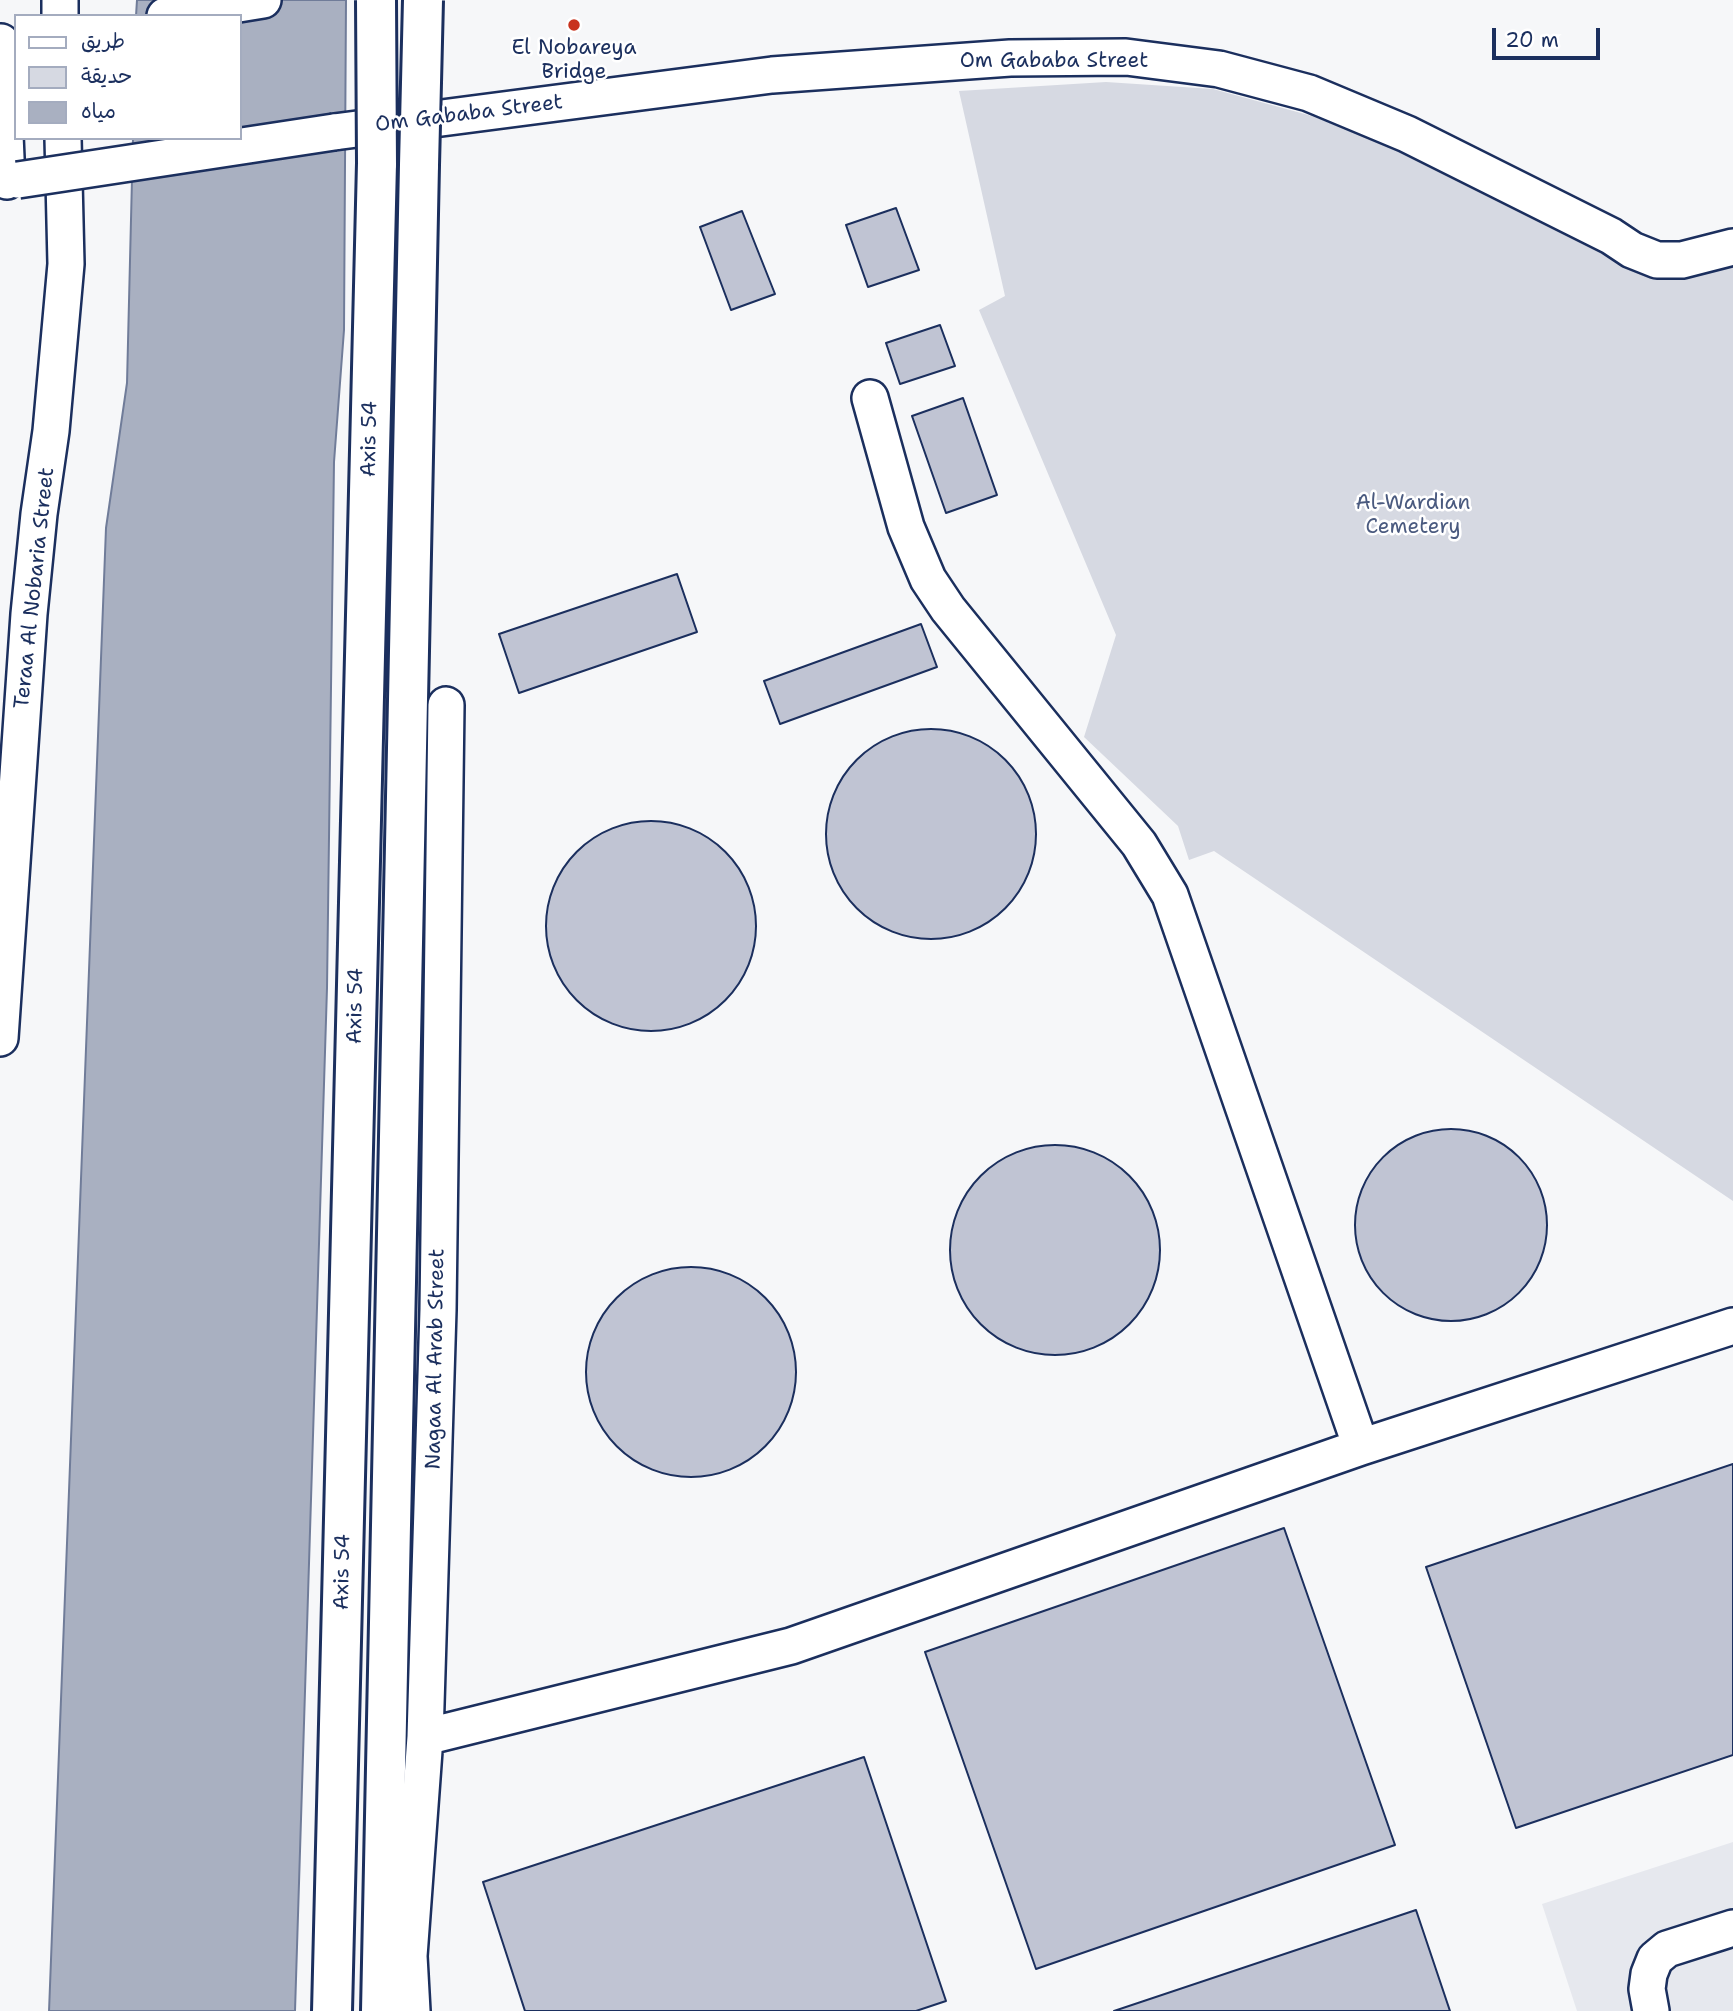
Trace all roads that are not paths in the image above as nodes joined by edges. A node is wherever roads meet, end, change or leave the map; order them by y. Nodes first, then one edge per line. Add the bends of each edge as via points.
1 (263, 0) edge
2 (376, 0) edge
3 (423, 0) edge
4 (177, 14) edge
5 (8, 41) edge
6 (63, 140) edge
7 (9, 181) edge
8 (1733, 247) edge
9 (870, 398) dead end
10 (446, 705) dead end
11 (0, 1038) edge
12 (1733, 1325) edge
13 (1361, 1447) junction
14 (425, 1737) junction
15 (1733, 1928) edge
16 (332, 2011) edge
17 (382, 2011) edge
18 (412, 2011) edge
19 (1651, 2011) edge

1 - 4 street
2 - 16 highway, Axis 54, bridge via 377,163
3 - 17 highway, Axis 54, bridge
5 - 7 street
6 - 11 street, Teraa Al Nobaria Street via 66,264 29,614
7 - 8 street, Om Gababa Street, bridge via 334,132 772,75 1010,58 1126,57 1219,69 1310,93 1407,134 1657,260 1682,260
9 - 13 street via 906,527 928,579 1139,844 1170,895
10 - 14 street, Nagaa Al Arab Street via 439,1310
12 - 13 street
13 - 14 street via 791,1646
14 - 18 street, Nagaa Al Arab Street via 409,1956
15 - 19 street via 1667,1949 1655,1959 1647,1989

